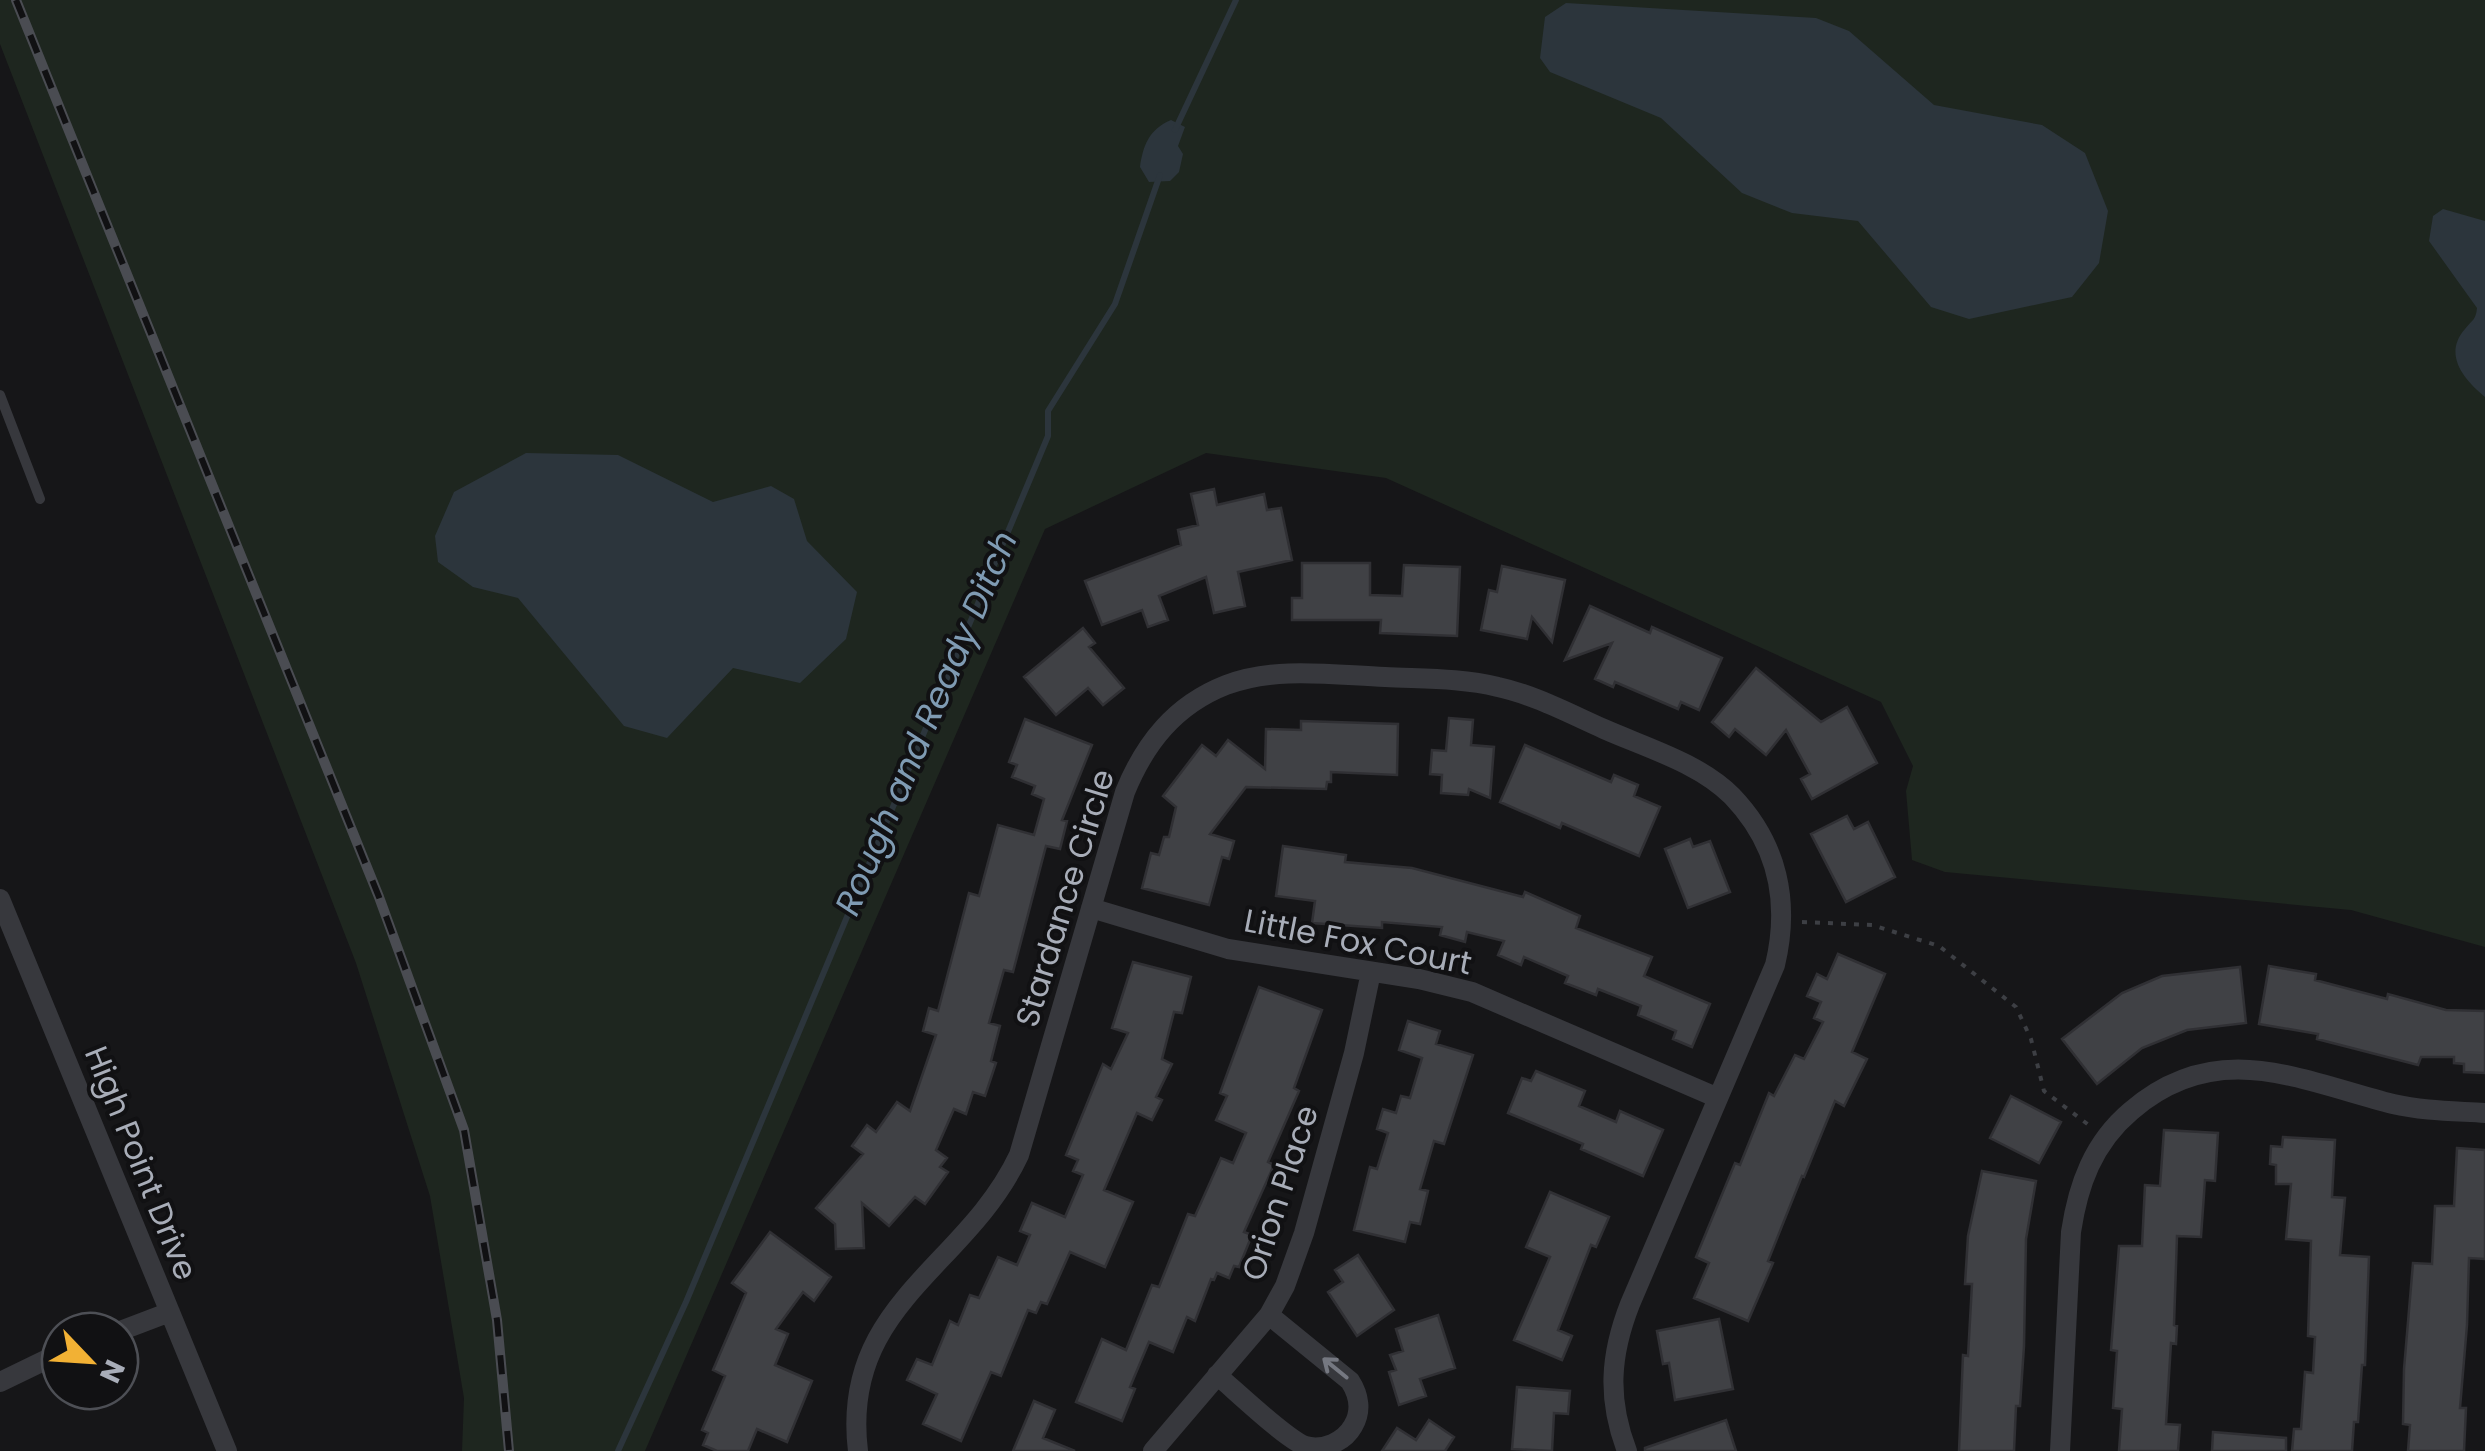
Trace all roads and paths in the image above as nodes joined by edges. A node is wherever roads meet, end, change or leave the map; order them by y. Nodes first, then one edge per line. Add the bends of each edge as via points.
1 (0, 395) edge
2 (40, 499) dead end
3 (0, 898) edge
4 (1092, 908) junction
5 (1784, 921) junction
6 (1371, 972) junction
7 (1718, 1098) junction
8 (2485, 1113) edge
9 (2106, 1137) junction
10 (170, 1312) junction
11 (1269, 1314) junction
12 (140, 1323) edge
13 (40, 1363) edge
14 (1217, 1376) junction
15 (0, 1382) edge
16 (227, 1451) edge
17 (858, 1451) edge
18 (1153, 1451) edge
19 (1627, 1451) edge
20 (2060, 1451) edge

1 - 2 lane
3 - 10 street, High Point Drive
4 - 5 street, Stardance Circle via 1125,792 1157,734 1210,692 1288,673 1470,680 1684,764 1722,787 1753,824 1776,870
4 - 6 street, Little Fox Court via 1228,949
4 - 17 street, Stardance Circle via 1018,1155 997,1191 873,1344 856,1396
5 - 7 street, Stardance Circle via 1772,974
5 - 9 path via 1872,925 1940,946 2016,1007 2044,1091
6 - 7 street, Little Fox Court via 1472,992
6 - 11 street, Orion Place via 1304,1232
7 - 19 street, Stardance Circle via 1616,1344 1612,1388
8 - 9 street via 2418,1109 2284,1073 2236,1068 2163,1088
9 - 20 street via 2080,1185 2074,1213
10 - 12 street
10 - 16 street, High Point Drive
11 - 14 street, Orion Place
14 -> 11 street via 1306,1446 1329,1447 1349,1432 1359,1408 1350,1381
13 - 15 street
14 - 18 street, Orion Place

